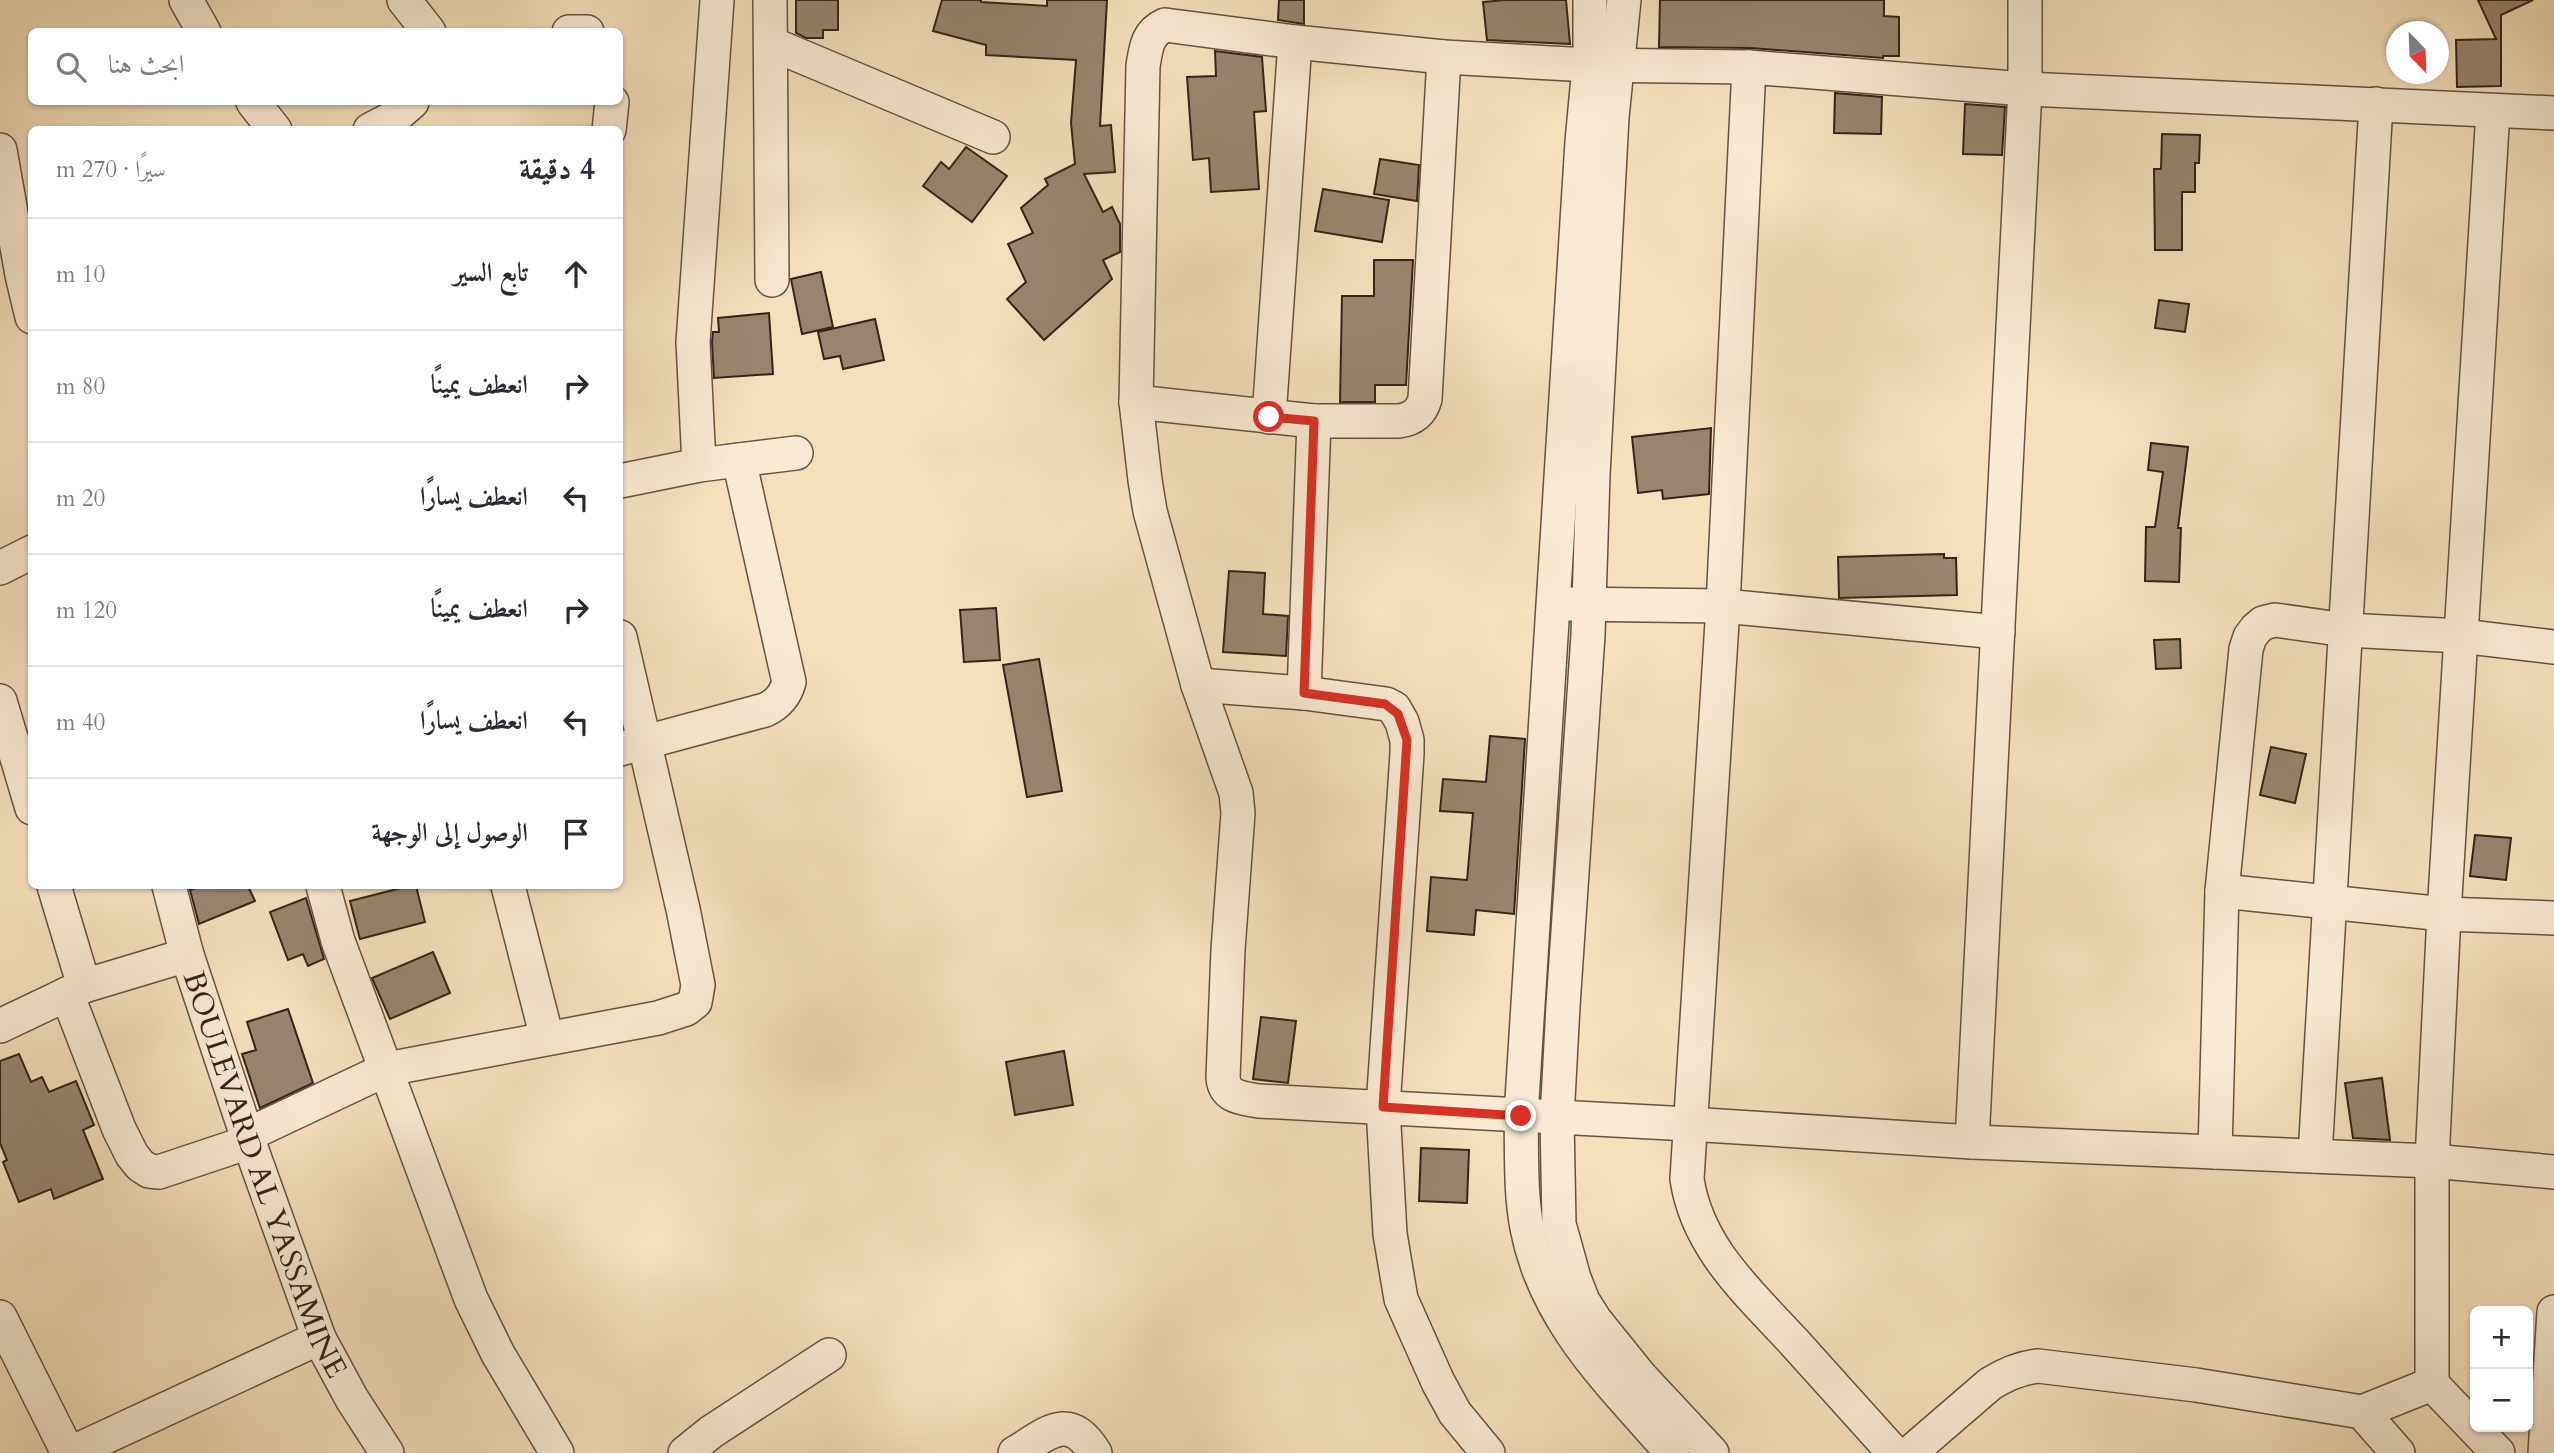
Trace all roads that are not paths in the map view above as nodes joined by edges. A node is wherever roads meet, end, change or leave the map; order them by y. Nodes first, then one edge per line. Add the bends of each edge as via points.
1 (186, 0) edge
2 (404, 0) edge
3 (717, 0) edge
4 (770, 0) edge
5 (1590, 0) edge
6 (1624, 0) edge
7 (2025, 0) edge
8 (202, 28) edge
9 (426, 28) edge
10 (1295, 42) junction
11 (772, 44) junction
12 (1444, 57) junction
13 (1603, 64) junction
14 (1749, 67) junction
15 (2025, 89) junction
16 (2375, 104) junction
17 (255, 105) edge
18 (409, 105) edge
19 (612, 105) edge
20 (2493, 111) junction
21 (2554, 113) edge
22 (272, 126) edge
23 (378, 126) edge
24 (609, 126) edge
25 (993, 137) dead end
26 (0, 150) edge
27 (20, 202) edge
28 (28, 279) edge
29 (772, 280) dead end
30 (1136, 402) junction
31 (1269, 417) junction
32 (1314, 421) junction
33 (796, 453) dead end
34 (739, 460) junction
35 (699, 465) junction
36 (623, 480) edge
37 (28, 554) edge
38 (0, 568) edge
39 (1554, 603) junction
40 (1589, 605) junction
41 (1723, 606) junction
42 (2346, 630) junction
43 (1998, 632) junction
44 (2461, 636) junction
45 (2554, 647) edge
46 (623, 664) edge
47 (1198, 685) junction
48 (1304, 693) junction
49 (0, 701) edge
50 (632, 746) edge
51 (28, 795) edge
52 (55, 889) edge
53 (170, 889) edge
54 (324, 889) edge
55 (509, 889) edge
56 (2222, 891) junction
57 (2330, 901) junction
58 (2444, 914) junction
59 (2554, 918) edge
60 (187, 955) junction
61 (75, 990) junction
62 (0, 1026) edge
63 (547, 1038) junction
64 (387, 1069) junction
65 (1383, 1107) junction
66 (1521, 1116) junction
67 (1557, 1118) junction
68 (1689, 1124) junction
69 (248, 1138) junction
70 (1972, 1142) junction
71 (2215, 1152) junction
72 (2315, 1156) junction
73 (2432, 1161) junction
74 (2554, 1172) edge
75 (2554, 1312) edge
76 (0, 1317) edge
77 (319, 1338) junction
78 (829, 1355) dead end
79 (2432, 1384) junction
80 (2361, 1412) junction
81 (719, 1443) edge
82 (69, 1453) edge
83 (387, 1453) edge
84 (557, 1453) edge
85 (685, 1453) edge
86 (1015, 1453) edge
87 (1095, 1453) edge
88 (1488, 1453) edge
89 (1672, 1453) edge
90 (1712, 1453) edge
91 (1894, 1453) edge
92 (1910, 1453) edge
93 (2398, 1453) edge
94 (2498, 1453) edge
95 (2545, 1453) edge

1 - 8 street
2 - 9 street
3 - 35 street via 693,342
4 - 11 street
5 - 13 street
6 - 13 street
7 - 15 street
10 - 12 street
10 - 30 street via 1165,25 1150,36 1143,66
10 - 31 street
11 - 25 street
11 - 29 street
12 - 13 street
12 - 32 street via 1423,406 1409,420
13 - 14 street
13 - 39 street via 1581,156
13 - 40 street via 1612,117
14 - 15 street
14 - 41 street
15 - 16 street
15 - 43 street
16 - 20 street
16 - 42 street
17 - 22 street
18 - 23 street
19 - 24 street
20 - 21 street
20 - 44 street
26 - 27 street
27 - 28 street
30 - 31 street
30 - 47 street via 1150,511
31 - 32 street
32 - 48 street
33 - 34 street
34 - 35 street
34 - 50 street via 787,689 777,705 765,710
35 - 36 street
37 - 38 street
39 - 40 street
39 - 66 street
40 - 41 street
40 - 67 street
41 - 43 street
41 - 68 street
42 - 44 street
42 - 56 street via 2269,620 2250,637
42 - 57 street
43 - 70 street
44 - 45 street
44 - 58 street
46 - 50 street
47 - 48 street
47 - 65 street via 1238,802 1225,1088 1234,1096 1259,1101
48 - 65 street via 1385,704 1398,714 1405,730
49 - 51 street
50 - 63 street via 683,909 698,994 686,1009
52 - 61 street
53 - 60 street, BOULEVARD AL YASSAMINE
54 - 64 street via 338,941
55 - 63 street
56 - 57 street
56 - 71 street
57 - 58 street
57 - 72 street
58 - 59 street
58 - 73 street
60 - 61 street
60 - 69 street, BOULEVARD AL YASSAMINE
61 - 62 street
61 - 69 street via 119,1129 140,1166 159,1172
63 - 64 street
64 - 69 street
64 - 84 street via 471,1299
65 - 66 street
65 - 88 street via 1390,1234 1401,1299 1455,1413
66 - 67 street
66 - 89 street via 1524,1207 1539,1275 1573,1337
67 - 68 street
67 - 90 street via 1559,1224 1583,1301 1609,1340
68 - 70 street
68 - 91 street via 1689,1193 1717,1256
69 - 77 street, BOULEVARD AL YASSAMINE
70 - 71 street
71 - 72 street
72 - 73 street
73 - 74 street
73 - 79 street
75 - 95 street
76 - 82 street
77 - 82 street
77 - 83 street, BOULEVARD AL YASSAMINE
78 - 81 street
79 - 80 street
79 - 94 street
80 - 92 street via 2038,1366 2005,1374 1990,1384
80 - 93 street
81 - 85 street
86 - 87 street via 1067,1427 1081,1435

